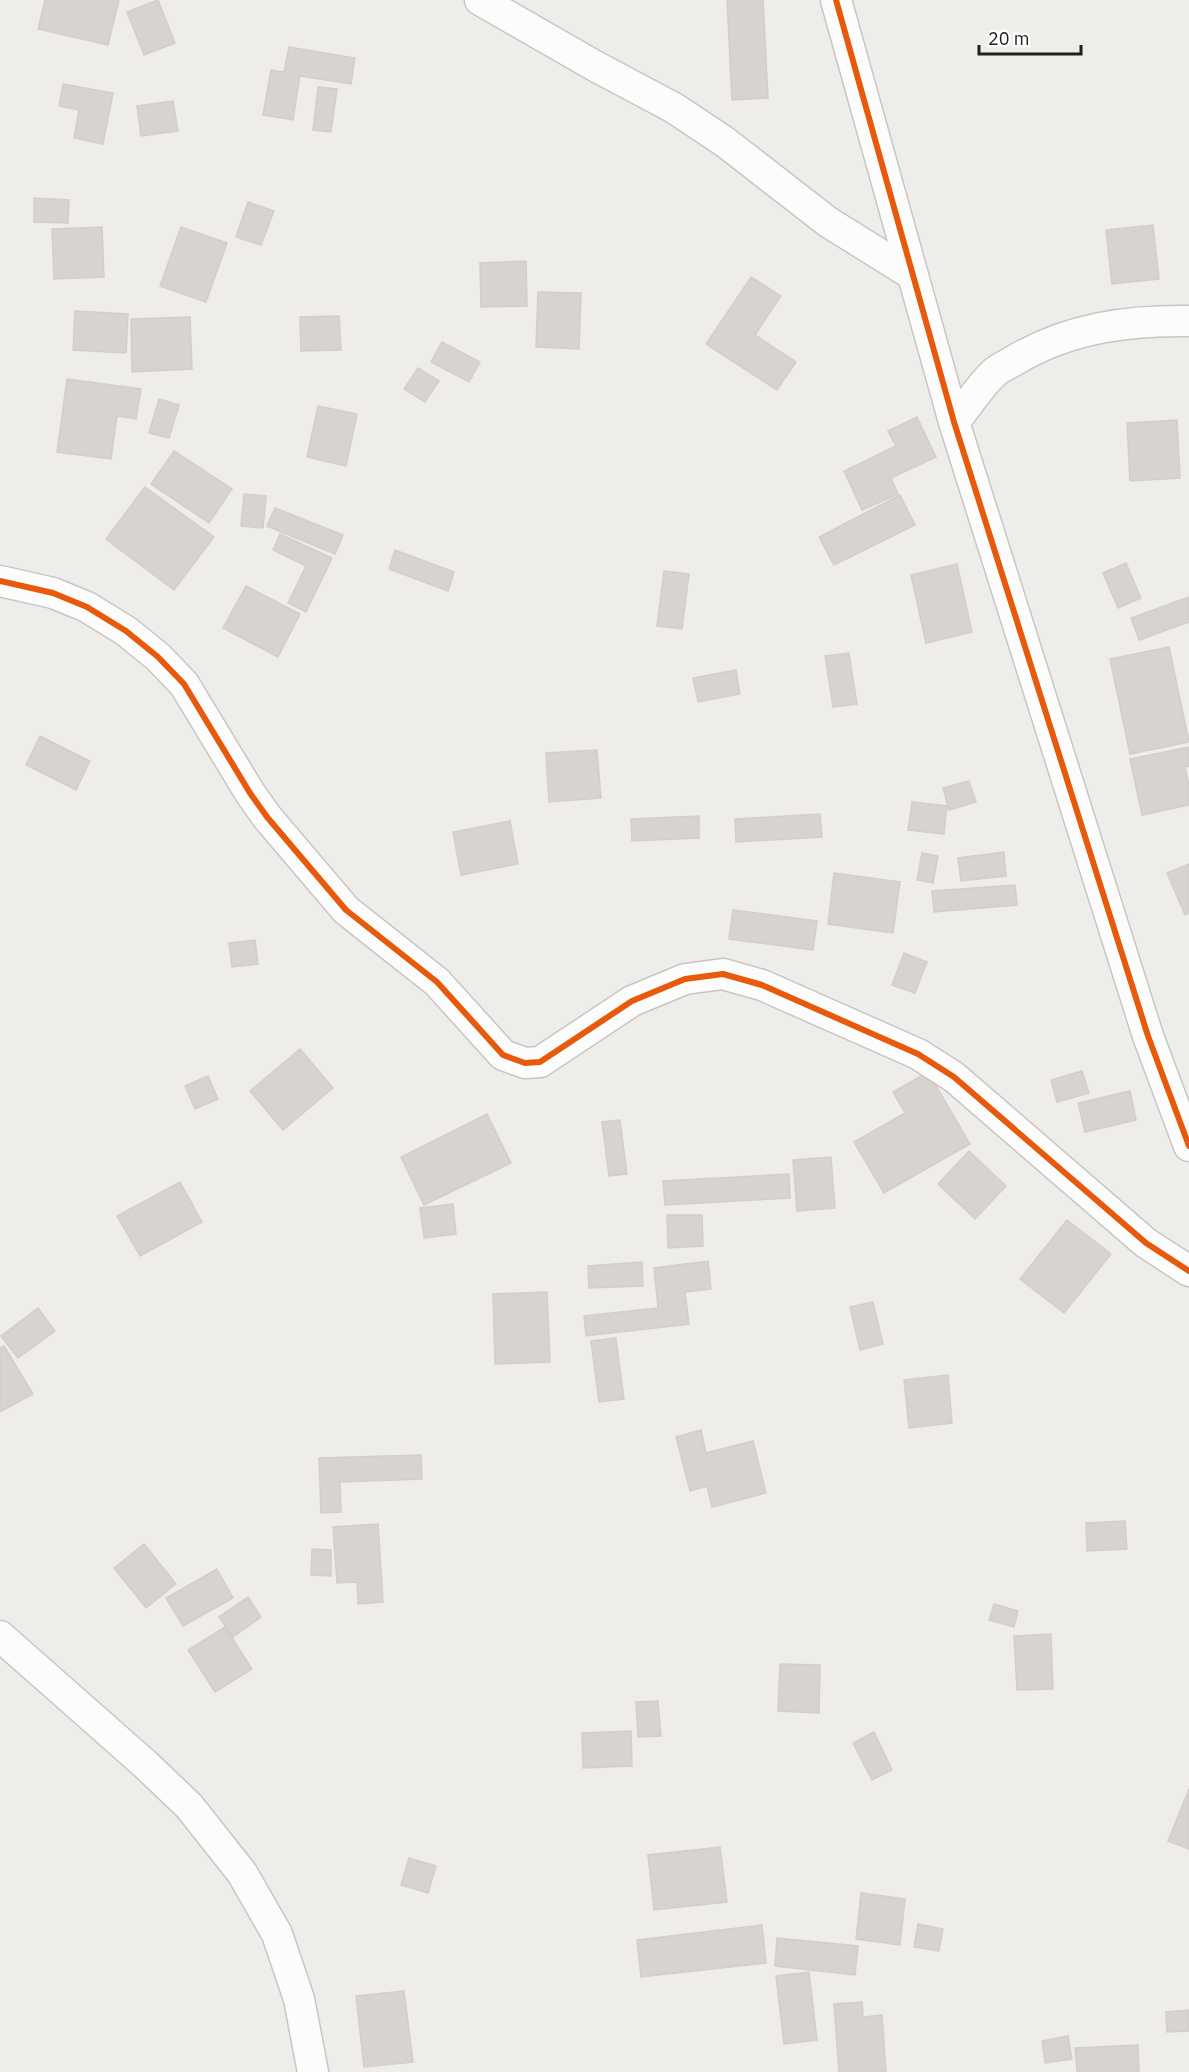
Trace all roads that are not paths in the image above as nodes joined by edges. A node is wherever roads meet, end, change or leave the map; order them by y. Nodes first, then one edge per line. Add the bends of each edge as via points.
1 (480, 0) edge
2 (836, 0) edge
3 (913, 275) junction
4 (1189, 321) edge
5 (954, 422) junction
6 (0, 581) edge
7 (1189, 1146) edge
8 (1189, 1271) edge
9 (0, 1636) edge
10 (313, 2072) edge

1 - 3 street via 674,108 725,142 828,222
2 - 3 street
3 - 5 street
4 - 5 street via 1108,325 1029,351 995,372
5 - 7 street via 1137,1003
6 - 8 street via 53,593 87,607 159,657 184,684 250,793 292,849 346,910 437,982 503,1055 525,1063 540,1062 632,1001 686,979 723,974 762,985 918,1054 954,1077 1146,1243
9 - 10 street via 182,1799 242,1873 277,1934 299,1999

